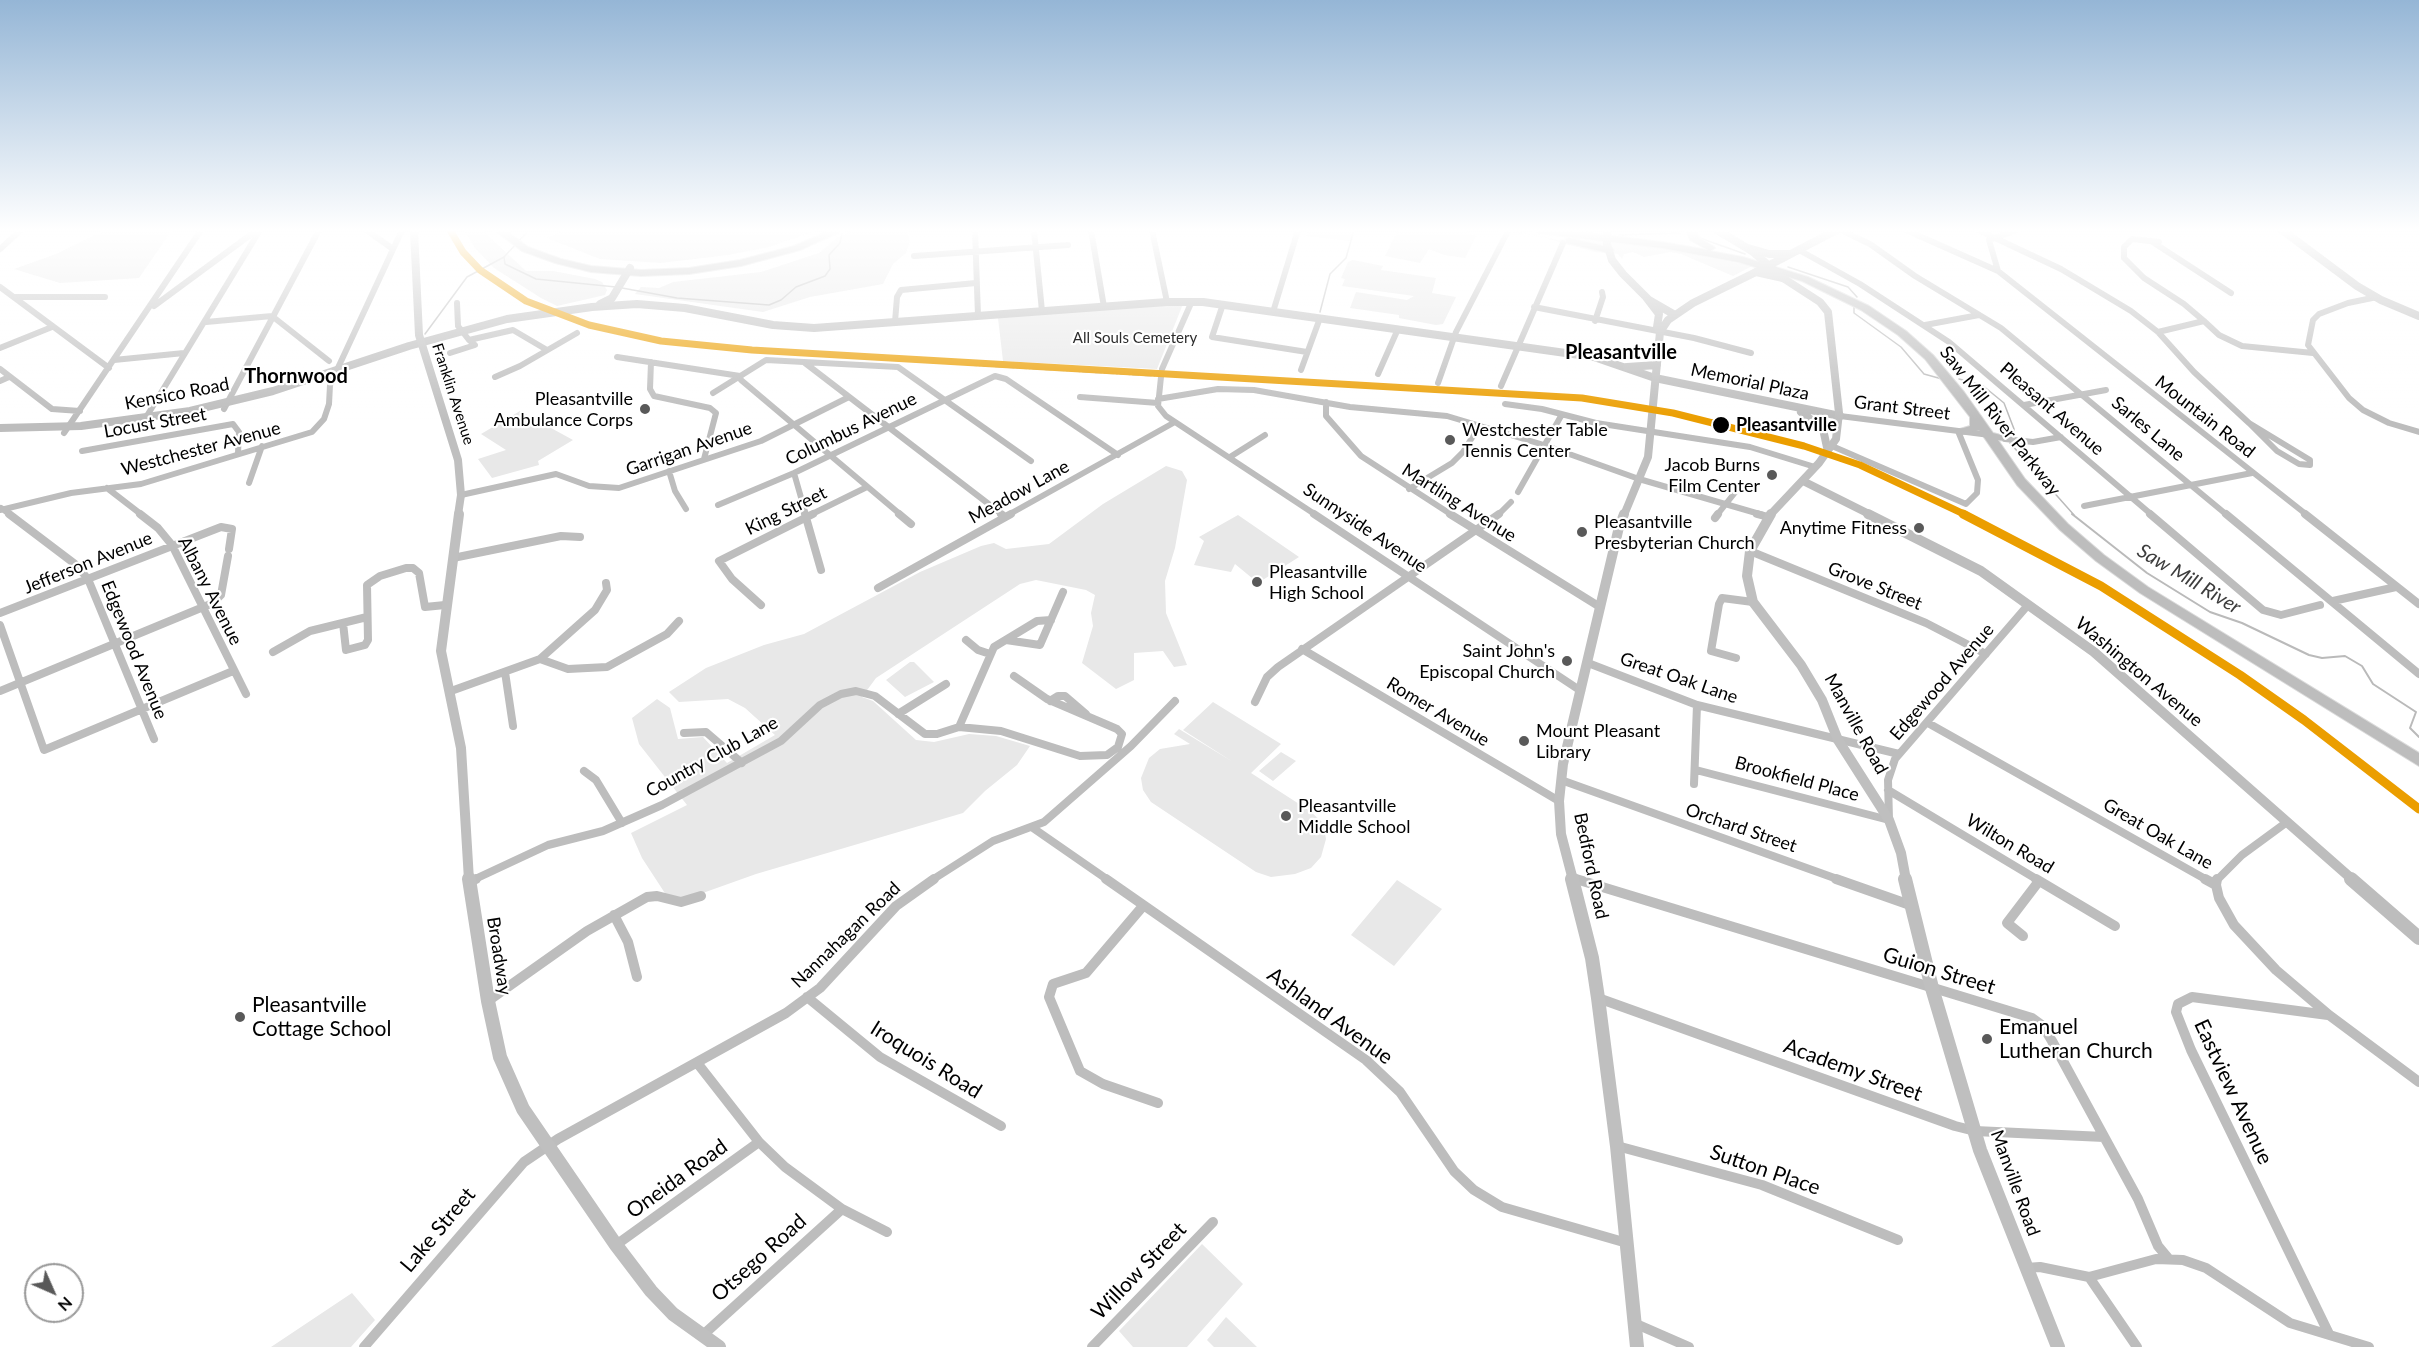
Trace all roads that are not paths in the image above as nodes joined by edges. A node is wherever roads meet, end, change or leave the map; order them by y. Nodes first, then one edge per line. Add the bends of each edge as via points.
1 (7, 293) joint
2 (159, 293) edge
3 (172, 293) edge
4 (222, 293) edge
5 (285, 293) edge
6 (373, 293) edge
7 (418, 293) edge
8 (617, 293) edge
9 (620, 293) edge
10 (624, 293) edge
11 (899, 293) edge
12 (977, 293) edge
13 (1040, 293) edge
14 (1102, 293) edge
15 (1165, 293) edge
16 (1279, 293) edge
17 (1476, 293) edge
18 (1540, 293) edge
19 (1602, 293) edge
20 (1641, 293) edge
21 (1713, 293) edge
22 (1806, 293) edge
23 (1835, 293) edge
24 (1842, 293) edge
25 (1869, 293) edge
26 (1943, 293) edge
27 (2025, 293) edge
28 (2102, 293) edge
29 (2167, 293) edge
30 (2370, 293) edge
31 (0, 294) edge
32 (14, 297) junction
33 (105, 297) dead end
34 (2377, 297) junction
35 (1647, 299) junction
36 (1192, 301) junction
37 (1167, 302) junction
38 (457, 303) dead end
39 (1693, 303) junction
40 (1223, 304) junction
41 (616, 305) junction
42 (650, 305) junction
43 (1684, 305) junction
44 (592, 307) junction
45 (1104, 307) junction
46 (1534, 307) junction
47 (148, 310) junction
48 (1042, 311) junction
49 (1273, 312) junction
50 (1673, 314) junction
51 (1979, 315) junction
52 (272, 316) junction
53 (978, 316) junction
54 (2419, 316) edge
55 (1320, 318) junction
56 (1595, 321) junction
57 (2204, 321) junction
58 (206, 322) junction
59 (895, 322) junction
60 (1659, 322) junction
61 (1925, 325) junction
62 (52, 327) junction
63 (1398, 329) junction
64 (462, 332) junction
65 (1660, 332) junction
66 (2158, 332) junction
67 (577, 333) dead end
68 (1454, 337) junction
69 (469, 340) junction
70 (421, 344) junction
71 (1516, 346) junction
72 (0, 348) edge
73 (547, 350) junction
74 (1306, 352) junction
75 (184, 353) junction
76 (450, 353) dead end
77 (1751, 353) dead end
78 (2313, 353) junction
79 (617, 357) dead end
80 (114, 360) junction
81 (328, 361) dead end
82 (651, 362) junction
83 (805, 363) junction
84 (1657, 365) junction
85 (1627, 367) junction
86 (109, 368) junction
87 (0, 369) edge
88 (1301, 370) dead end
89 (336, 374) junction
90 (1378, 374) dead end
91 (495, 376) dead end
92 (741, 376) junction
93 (9, 377) junction
94 (1655, 378) junction
95 (1951, 379) junction
96 (0, 381) edge
97 (1438, 383) dead end
98 (1501, 386) dead end
99 (2106, 390) dead end
100 (713, 393) dead end
101 (2082, 394) junction
102 (849, 397) junction
103 (1080, 397) dead end
104 (946, 399) junction
105 (1158, 401) junction
106 (1326, 402) junction
107 (1505, 404) dead end
108 (2024, 405) junction
109 (225, 406) junction
110 (1796, 409) junction
111 (80, 411) junction
112 (1562, 416) junction
113 (1839, 416) junction
114 (1976, 417) junction
115 (144, 422) junction
116 (1175, 422) junction
117 (2249, 423) junction
118 (793, 425) junction
119 (1479, 425) junction
120 (0, 428) edge
121 (889, 428) junction
122 (66, 430) junction
123 (1961, 431) junction
124 (1652, 432) junction
125 (2419, 432) edge
126 (0, 435) edge
127 (1265, 435) dead end
128 (1996, 437) junction
129 (2061, 437) junction
130 (1544, 445) junction
131 (262, 446) junction
132 (1829, 450) junction
133 (82, 451) dead end
134 (238, 453) junction
135 (1118, 455) junction
136 (831, 456) junction
137 (1230, 457) junction
138 (704, 459) junction
139 (1031, 461) dead end
140 (1815, 467) junction
141 (669, 471) junction
142 (794, 473) junction
143 (2252, 473) junction
144 (1639, 479) junction
145 (1803, 481) junction
146 (249, 483) dead end
147 (2192, 484) junction
148 (867, 487) junction
149 (107, 488) junction
150 (1409, 489) junction
151 (1737, 490) dead end
152 (1518, 492) dead end
153 (461, 495) junction
154 (2129, 496) junction
155 (1511, 502) dead end
156 (718, 505) dead end
157 (1723, 505) junction
158 (2084, 506) dead end
159 (686, 508) dead end
160 (1, 509) edge
161 (1005, 517) junction
162 (806, 518) junction
163 (1715, 518) dead end
164 (1768, 518) junction
165 (911, 524) dead end
166 (1476, 531) junction
167 (580, 537) dead end
168 (172, 545) junction
169 (1750, 551) junction
170 (453, 558) junction
171 (821, 570) dead end
172 (1410, 577) junction
173 (88, 579) junction
174 (606, 583) dead end
175 (2396, 586) junction
176 (878, 588) dead end
177 (1063, 592) dead end
178 (2333, 601) junction
179 (1753, 602) junction
180 (2028, 604) junction
181 (2419, 604) edge
182 (445, 605) junction
183 (761, 605) dead end
184 (2320, 605) dead end
185 (205, 607) junction
186 (1600, 607) junction
187 (0, 613) edge
188 (368, 616) junction
189 (1051, 620) junction
190 (680, 621) dead end
191 (343, 623) junction
192 (0, 625) edge
193 (966, 640) dead end
194 (1006, 640) junction
195 (113, 645) junction
196 (1302, 649) junction
197 (273, 652) dead end
198 (990, 654) junction
199 (1986, 654) junction
200 (1736, 658) dead end
201 (540, 659) junction
202 (1588, 663) junction
203 (233, 671) junction
204 (505, 672) junction
205 (2419, 674) edge
206 (1014, 676) dead end
207 (21, 683) junction
208 (946, 684) dead end
209 (451, 690) junction
210 (0, 691) edge
211 (1581, 691) junction
212 (246, 694) dead end
213 (1175, 702) dead end
214 (1255, 702) dead end
215 (1697, 705) junction
216 (142, 710) junction
217 (898, 714) junction
218 (1928, 723) junction
219 (513, 726) dead end
220 (959, 727) junction
221 (684, 733) dead end
222 (154, 739) dead end
223 (1838, 740) junction
224 (1899, 754) junction
225 (2419, 754) edge
226 (2419, 760) edge
227 (742, 764) junction
228 (1696, 770) junction
229 (584, 771) dead end
230 (1561, 780) junction
231 (1694, 784) dead end
232 (1888, 790) junction
233 (1559, 801) junction
234 (1889, 820) junction
235 (2287, 822) junction
236 (622, 823) junction
237 (1033, 828) junction
238 (1570, 877) junction
239 (2039, 881) junction
240 (469, 882) junction
241 (2216, 885) junction
242 (701, 896) dead end
243 (1910, 905) junction
244 (1143, 906) junction
245 (614, 915) junction
246 (2115, 926) dead end
247 (2023, 936) dead end
248 (2419, 938) edge
249 (637, 976) dead end
250 (1932, 988) junction
251 (807, 998) junction
252 (1598, 998) junction
253 (488, 1001) junction
254 (2329, 1015) junction
255 (698, 1064) junction
256 (2419, 1082) edge
257 (1158, 1103) dead end
258 (1001, 1126) dead end
259 (1975, 1131) junction
260 (2104, 1137) junction
261 (759, 1142) junction
262 (548, 1145) junction
263 (1617, 1146) junction
264 (842, 1209) junction
265 (1213, 1222) dead end
266 (887, 1232) dead end
267 (1898, 1240) dead end
268 (1627, 1243) junction
269 (616, 1245) junction
270 (2168, 1258) junction
271 (2026, 1268) junction
272 (2089, 1277) junction
273 (1634, 1323) junction
274 (2329, 1334) junction
275 (703, 1335) junction
276 (364, 1347) edge
277 (719, 1347) edge
278 (1092, 1347) edge
279 (1637, 1347) edge
280 (1689, 1347) edge
281 (2058, 1347) edge
282 (2138, 1347) edge
283 (2369, 1347) edge

1 - 31 street
1 - 32 street
2 - 47 street
3 - 47 street
4 - 58 street
5 - 52 street
6 - 89 street
7 - 70 main road, Franklin Avenue
8 - 44 street
9 - 41 street
10 - 42 street via 628,300
11 - 59 street
12 - 53 street
13 - 48 street
14 - 45 street
15 - 37 street
16 - 49 street
17 - 68 street
18 - 46 street
19 - 56 street
20 - 35 main road
21 - 39 main road
22 - 113 main road, Manville Road via 1828,312
23 - 95 highway, Saw Mill River Parkway via 1873,313 1916,344
24 - 95 highway, Saw Mill River Parkway via 1918,340
25 - 61 street, Pleasant Avenue
26 - 51 street, Sarles Lane
27 - 143 street, Mountain Road
28 - 66 street
29 - 57 street
30 - 34 street
32 - 33 street
32 - 62 street
34 - 54 street
34 - 78 street via 2319,314 2313,320 2308,345
35 - 43 main road
35 - 50 main road
35 - 60 main road via 1659,315
36 - 37 street, Memorial Plaza
36 - 40 street, Memorial Plaza
36 - 105 street via 1162,373
37 - 45 street, Memorial Plaza
38 - 64 street
39 - 43 main road
39 - 50 main road
40 - 49 street, Memorial Plaza
40 - 74 street via 1212,337
41 - 42 street, Kensico Road
41 - 44 street, Kensico Road
42 - 59 street, Memorial Plaza via 794,327
43 - 50 main road
44 - 64 street, Kensico Road via 519,317
45 - 48 street, Memorial Plaza
46 - 56 street
46 - 71 street
47 - 80 street
48 - 53 street, Memorial Plaza
49 - 55 street, Memorial Plaza
50 - 60 main road
50 - 65 main road
51 - 61 street
51 - 101 street, Sarles Lane via 2001,328
52 - 58 street
52 - 81 street
52 - 109 street
53 - 59 street, Memorial Plaza
55 - 63 street, Memorial Plaza
55 - 74 street
56 - 65 street
57 - 66 street
57 - 78 street via 2219,335 2241,346
58 - 75 street
60 - 65 main road, Bedford Road
61 - 108 street, Pleasant Avenue
62 - 72 street
62 - 86 street
63 - 68 street, Memorial Plaza
63 - 90 street
64 - 69 street
64 - 70 street, Kensico Road
65 - 77 street
65 - 84 main road, Bedford Road
66 - 117 street
67 - 73 street
68 - 71 street, Memorial Plaza
68 - 97 street
69 - 73 street via 513,330
69 - 76 street via 475,345
70 - 89 street, Kensico Road
70 - 153 main road, Franklin Avenue via 452,435
71 - 85 street, Memorial Plaza via 1590,356
71 - 98 street
73 - 91 street
74 - 88 street
75 - 80 street
75 - 115 street
78 - 125 street via 2363,410
79 - 82 street
80 - 86 street
82 - 92 street
82 - 138 street via 650,389 654,396 710,408 716,413
83 - 92 street via 766,360
83 - 102 street
83 - 104 street via 898,367
84 - 85 main road
84 - 94 main road, Bedford Road
85 - 94 street, Memorial Plaza
86 - 111 street
87 - 93 street
89 - 109 street, Kensico Road
89 - 131 street, Westchester Avenue via 319,427 300,437
92 - 100 street
92 - 118 street
93 - 96 street
93 - 111 street via 52,409
94 - 110 street, Memorial Plaza
94 - 124 main road, Bedford Road
95 - 114 highway, Saw Mill River Parkway
95 - 128 highway, Saw Mill River Parkway
99 - 101 street
101 - 108 street
101 - 147 street, Sarles Lane
102 - 118 street, Garrigan Avenue
102 - 121 street
103 - 105 street
104 - 121 street, Columbus Avenue
104 - 135 street, Columbus Avenue via 995,376 1006,379
104 - 139 street
105 - 106 street via 1238,389
105 - 116 street, Sunnyside Avenue via 1159,409
106 - 119 street via 1430,413
106 - 150 street, Martling Avenue via 1326,416 1361,456
107 - 112 street
108 - 129 street, Pleasant Avenue
109 - 115 street, Kensico Road
110 - 113 street, Memorial Plaza
110 - 132 street via 1823,429
111 - 122 street
112 - 124 street
112 - 130 street
113 - 123 street, Grant Street
113 - 132 main road, Manville Road via 1837,436
114 - 123 highway via 1975,428
114 - 128 highway, Saw Mill River Parkway
115 - 122 street, Kensico Road
116 - 135 street, Meadow Lane
116 - 137 street, Sunnyside Avenue
117 - 117 street via 2310,460 2310,465 2299,464 2277,452
118 - 136 street
118 - 138 street, Garrigan Avenue via 761,441
119 - 130 street
119 - 150 street via 1452,463
120 - 122 street, Kensico Road
121 - 136 street, Columbus Avenue
121 - 161 street
122 - 126 street, Kensico Road
123 - 128 street, Grant Street
123 - 132 street via 1978,480 1977,493 1966,504 1898,472
124 - 140 street via 1760,449
124 - 144 main road, Bedford Road via 1648,459
127 - 137 street
128 - 129 street, Grant Street via 2021,441
128 - 225 highway, Saw Mill River Parkway via 2039,494 2113,561
128 - 226 highway, Saw Mill River Parkway via 2034,496 2114,568
129 - 154 street, Pleasant Avenue
130 - 144 street
130 - 152 street
131 - 134 street, Westchester Avenue
131 - 146 street
132 - 140 main road, Manville Road
133 - 134 street, Locust Street via 233,424 239,432
134 - 149 street, Westchester Avenue via 163,478
135 - 161 street, Meadow Lane
136 - 142 street, Columbus Avenue
136 - 148 street
137 - 172 street, Sunnyside Avenue
138 - 141 street, Garrigan Avenue
140 - 145 main road, Manville Road
141 - 153 street, Garrigan Avenue via 619,488 589,486 556,474
141 - 159 street
142 - 156 street, Columbus Avenue
142 - 162 street
143 - 147 street
143 - 175 street, Mountain Road
144 - 157 street
144 - 186 main road, Bedford Road via 1619,527
145 - 164 main road, Manville Road
145 - 180 street, Washington Avenue via 1954,555
147 - 154 street
147 - 178 street, Sarles Lane
148 - 162 street, King Street
148 - 165 street
149 - 160 street, Westchester Avenue via 45,497
149 - 168 street, Albany Avenue via 158,528
150 - 166 street, Martling Avenue
151 - 157 street
153 - 170 main road, Broadway
154 - 158 street
154 - 184 street, Pleasant Avenue via 2269,613 2281,615
155 - 166 street
157 - 163 street
157 - 164 street
160 - 173 street, Edgewood Avenue via 68,558
161 - 176 street, Meadow Lane
162 - 171 street
162 - 183 street, King Street via 719,561 732,579
164 - 169 main road, Manville Road
166 - 172 street
166 - 186 street, Martling Avenue
167 - 170 street via 561,536
168 - 173 street, Jefferson Avenue
168 - 185 street, Albany Avenue
168 - 185 street, Jefferson Avenue via 221,527 232,529 221,595
169 - 179 main road, Manville Road via 1747,576
169 - 199 street, Grove Street via 1926,623
170 - 182 main road, Broadway
172 - 196 street
172 - 211 street, Sunnyside Avenue
173 - 187 street, Jefferson Avenue
173 - 195 street, Edgewood Avenue
174 - 201 street via 607,590 595,610
175 - 178 street
175 - 181 street, Mountain Road
177 - 189 street
178 - 205 street, Sarles Lane
179 - 200 street via 1722,598 1719,604 1711,651
179 - 223 main road, Manville Road via 1812,682
180 - 199 street, Edgewood Avenue
180 - 235 street, Washington Avenue via 2094,652
182 - 188 street via 425,607 419,573 406,568 371,580 366,593
182 - 209 main road, Broadway via 441,651
185 - 195 street
185 - 203 street, Albany Avenue
186 - 202 main road, Bedford Road
188 - 191 street
188 - 191 street via 367,643 356,650 344,648
189 - 194 street via 1036,621
189 - 194 street via 1040,645
190 - 201 street via 667,634 607,667 568,669
191 - 197 street via 310,632
192 - 207 street
193 - 198 street
194 - 198 street
195 - 207 street
195 - 216 street, Edgewood Avenue
196 - 214 street via 1267,677
196 - 233 street, Romer Avenue
198 - 220 street
199 - 218 street, Edgewood Avenue
201 - 204 street
202 - 211 main road, Bedford Road
202 - 215 street, Great Oak Lane
203 - 212 street, Albany Avenue
203 - 216 street
204 - 209 street
204 - 219 street
206 - 220 street, Country Club Lane via 1050,700 1110,725 1122,734 1118,747 1107,755 1080,756 1001,730
207 - 210 street
207 - 216 street via 44,750
208 - 217 street
209 - 240 main road, Broadway via 461,748
211 - 230 main road, Bedford Road
213 - 237 street, Nannahagan Road via 1131,746
215 - 223 street, Great Oak Lane
215 - 228 street
216 - 222 street, Edgewood Avenue
217 - 220 street, Country Club Lane via 925,734
217 - 227 street, Country Club Lane via 866,692 841,694 820,705 781,741
218 - 224 street, Edgewood Avenue
218 - 241 street, Great Oak Lane
221 - 227 street via 706,732
223 - 224 street, Great Oak Lane
223 - 234 main road, Manville Road
224 - 232 street, Edgewood Avenue
227 - 236 street, Country Club Lane
228 - 231 street
228 - 234 street, Brookfield Place
229 - 236 street via 596,780
230 - 233 main road, Bedford Road
230 - 243 street, Orchard Street
232 - 234 street, Edgewood Avenue
232 - 239 street, Wilton Road
233 - 238 main road, Bedford Road
234 - 243 main road, Manville Road via 1901,853
235 - 241 street via 2242,855 2217,878
235 - 248 street, Washington Avenue
236 - 240 street, Country Club Lane via 548,845
237 - 244 street, Ashland Avenue
237 - 251 street, Nannahagan Road via 993,841 918,889 896,906
238 - 250 street, Guion Street
238 - 252 main road, Bedford Road via 1592,958
239 - 246 street, Wilton Road
239 - 247 street via 2007,923
240 - 253 main road, Broadway
241 - 254 street, Great Oak Lane via 2234,925 2276,970
242 - 245 street via 681,902 647,897
243 - 250 main road, Manville Road
244 - 257 street via 1086,973 1053,984 1049,996 1080,1071 1103,1084
244 - 268 street, Ashland Avenue via 1366,1060 1400,1092 1454,1171 1474,1190 1502,1207
245 - 249 street via 628,942
245 - 253 street
250 - 259 main road, Manville Road
250 - 260 street, Guion Street via 2019,1013 2043,1026
251 - 255 street, Nannahagan Road
251 - 258 street, Iroquois Road via 880,1058
252 - 259 street, Academy Street
252 - 263 main road, Bedford Road
253 - 262 main road, Broadway via 508,1081
254 - 256 street, Great Oak Lane
254 - 274 street, Eastview Avenue via 2192,997 2183,999 2176,1012
255 - 261 street
255 - 262 street, Nannahagan Road
259 - 260 street, Academy Street
259 - 271 main road, Manville Road
260 - 270 street, Guion Street via 2158,1246
261 - 264 street via 785,1167
261 - 269 street, Oneida Road
262 - 269 main road, Broadway
262 - 276 street, Lake Street via 524,1161
263 - 267 street, Sutton Place via 1762,1185
263 - 268 main road, Bedford Road
264 - 266 street
264 - 275 street, Otsego Road
265 - 278 street, Willow Street
268 - 273 main road, Bedford Road
269 - 275 main road, Broadway via 651,1291
270 - 272 street
270 - 274 street via 2206,1268 2290,1323
271 - 272 street
271 - 281 main road, Manville Road
272 - 282 street
273 - 279 main road, Bedford Road
273 - 280 street
274 - 283 street
275 - 277 main road, Broadway

